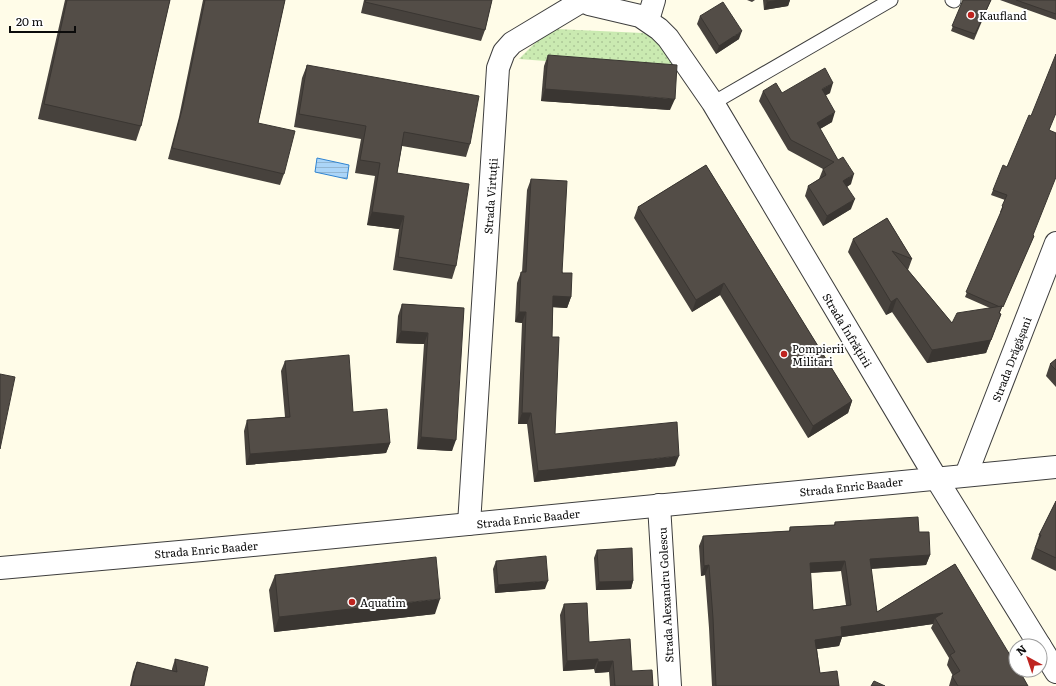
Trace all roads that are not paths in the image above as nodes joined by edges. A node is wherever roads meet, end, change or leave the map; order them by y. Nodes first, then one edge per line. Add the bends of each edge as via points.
1 (582, 0) edge
2 (891, 0) edge
3 (651, 10) edge
4 (713, 103) junction
5 (1056, 243) edge
6 (1056, 467) edge
7 (966, 475) junction
8 (936, 478) junction
9 (659, 505) junction
10 (469, 524) junction
11 (0, 568) edge
12 (1035, 638) edge
13 (1048, 659) edge
14 (1056, 672) edge
15 (670, 686) edge

1 - 3 street, Strada Virtuții via 640,16
1 - 10 street, Strada Virtuții via 512,44 504,52 498,68
2 - 4 lane
3 - 4 street, Strada Înfrățirii via 659,29
4 - 8 street, Strada Înfrățirii
5 - 7 street, Strada Drăgășani
6 - 7 street, Strada Enric Baader
7 - 8 street, Strada Enric Baader
8 - 9 street, Strada Enric Baader
8 - 12 street, Strada Înfrățirii
9 - 10 street, Strada Enric Baader
9 - 15 street, Strada Alexandru Golescu
10 - 11 street, Strada Enric Baader
13 - 14 street, Strada Înfrățirii

